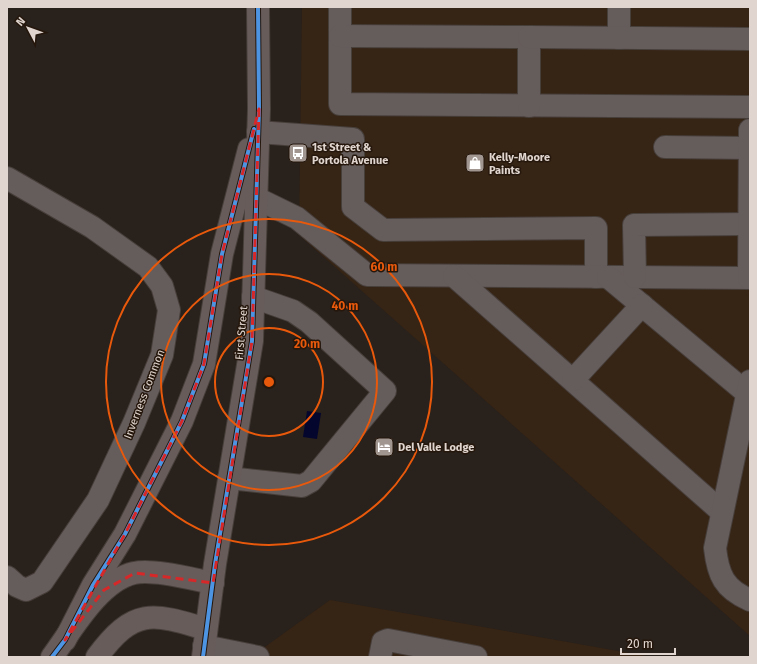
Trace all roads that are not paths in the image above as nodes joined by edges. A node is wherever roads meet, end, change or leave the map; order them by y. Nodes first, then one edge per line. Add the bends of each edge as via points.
1 (258, 7) edge
2 (340, 7) edge
3 (619, 7) edge
4 (340, 36) junction
5 (529, 37) junction
6 (619, 38) junction
7 (750, 39) edge
8 (529, 106) junction
9 (750, 107) edge
10 (259, 109) junction
11 (258, 132) junction
12 (750, 142) edge
13 (665, 147) dead end
14 (7, 178) edge
15 (256, 198) junction
16 (749, 224) edge
17 (454, 276) junction
18 (602, 277) junction
19 (635, 277) junction
20 (749, 278) edge
21 (253, 297) junction
22 (642, 305) junction
23 (573, 380) junction
24 (749, 387) edge
25 (230, 478) junction
26 (722, 512) junction
27 (7, 577) edge
28 (213, 583) junction
29 (750, 600) edge
30 (204, 644) edge
31 (58, 649) edge
32 (97, 657) edge
33 (258, 657) edge
34 (380, 657) edge
35 (476, 657) edge

1 - 10 main road, First Street
2 - 4 street
3 - 6 street
4 - 5 street
4 - 8 street via 340,104
5 - 6 street
5 - 8 street
6 - 7 street
8 - 9 street
10 - 11 main road, First Street
10 - 31 main road via 222,254 204,364 182,421 125,534
11 - 15 main road, First Street
11 - 18 street via 353,139 353,208 383,230 596,228
12 - 13 street
12 - 16 street
14 - 27 street, Inverness Common via 92,227 148,268 162,286 168,310 162,355 98,500 42,582 26,590
15 - 17 street via 297,218 368,275
15 - 21 main road, First Street
16 - 19 street via 634,225
16 - 20 street
17 - 18 street
17 - 23 street
18 - 19 street
18 - 22 street
19 - 20 street
21 - 25 main road, First Street via 252,341
21 - 25 street via 293,311 309,322 385,391 311,481 302,486
22 - 23 street
22 - 24 street
23 - 26 street
24 - 26 street
25 - 28 main road, First Street
26 - 29 street via 715,548 718,570 727,585
28 - 30 main road, First Street
28 - 31 main road via 168,575 135,573 119,579 104,590
30 - 32 main road via 163,617 135,620 109,641
30 - 33 street
34 - 35 street via 384,642 388,640

